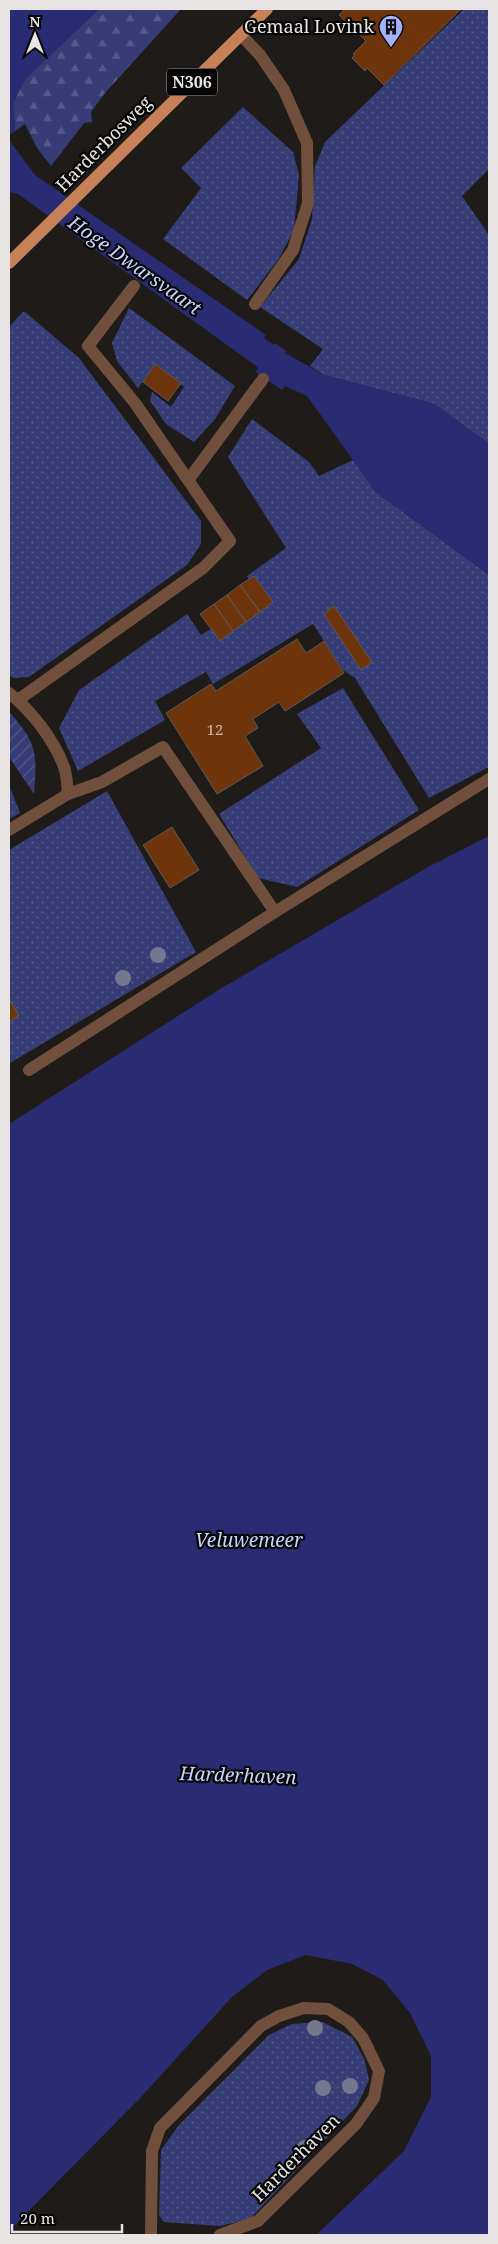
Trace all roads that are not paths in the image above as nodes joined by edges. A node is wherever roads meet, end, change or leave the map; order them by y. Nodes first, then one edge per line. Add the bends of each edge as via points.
1 (267, 9) edge
2 (241, 35) junction
3 (9, 263) edge
4 (134, 286) dead end
5 (255, 304) dead end
6 (263, 378) dead end
7 (189, 479) junction
8 (13, 697) edge
9 (489, 779) edge
10 (68, 794) junction
11 (9, 830) edge
12 (275, 912) junction
13 (29, 1070) dead end
14 (151, 2235) edge
15 (220, 2235) edge

1 - 2 main road, Harderbosweg / N306
2 - 3 main road, Harderbosweg / N306
2 - 5 street via 284,90 307,143 308,203 293,250
4 - 7 street via 88,346 135,403
6 - 7 street
7 - 8 street via 230,541 202,568
8 - 10 street via 53,742 65,769
9 - 12 street
10 - 11 street
10 - 12 street via 102,782 163,747
12 - 13 street
14 - 15 street, Harderhaven via 152,2151 160,2128 261,2026 304,2008 328,2009 349,2022 363,2038 379,2071 374,2098 356,2124 258,2221

